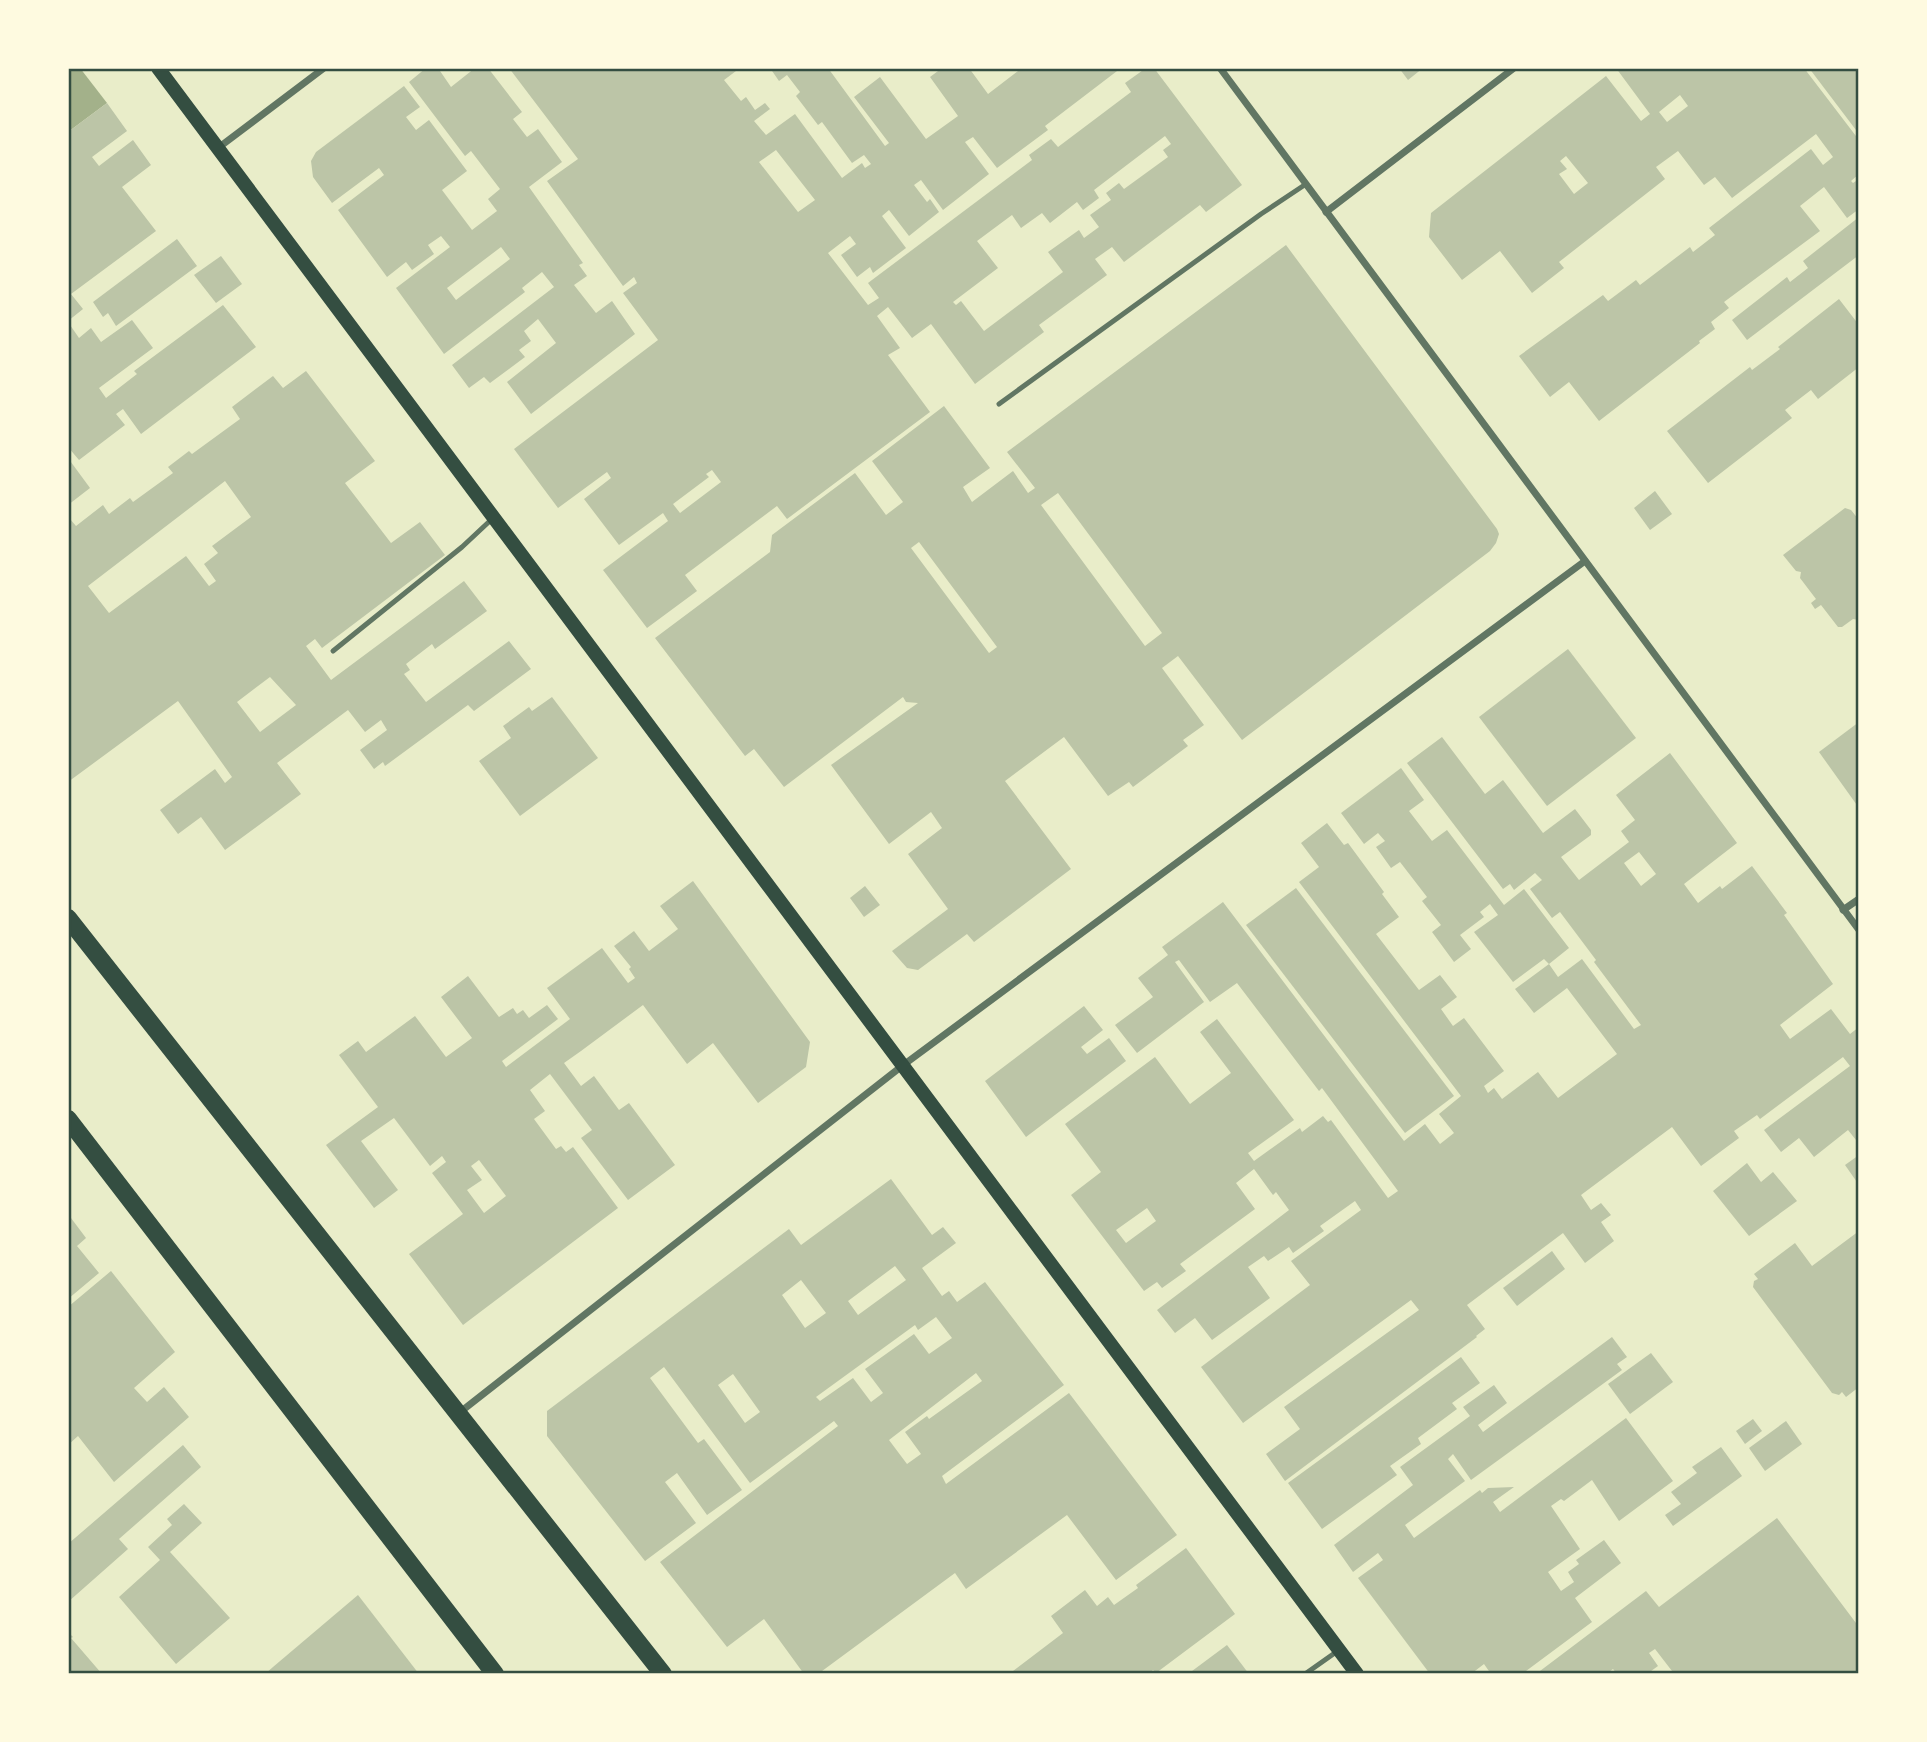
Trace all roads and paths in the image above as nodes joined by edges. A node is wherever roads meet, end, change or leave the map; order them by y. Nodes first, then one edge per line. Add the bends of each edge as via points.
1 (158, 68) edge
2 (324, 68) edge
3 (1220, 68) edge
4 (1514, 68) edge
5 (218, 149) junction
6 (1306, 184) junction
7 (1326, 212) junction
8 (999, 404) dead end
9 (493, 518) junction
10 (1585, 561) junction
11 (333, 651) dead end
12 (1859, 899) edge
13 (1843, 910) junction
14 (68, 918) edge
15 (1859, 930) edge
16 (902, 1066) junction
17 (68, 1119) edge
18 (458, 1413) junction
19 (1339, 1650) junction
20 (495, 1674) edge
21 (663, 1674) edge
22 (1305, 1674) edge
23 (1357, 1674) edge

1 - 5 main road
2 - 5 street
3 - 6 street
4 - 7 street
5 - 9 main road
6 - 7 street
6 - 8 lane
7 - 10 street
9 - 11 lane
9 - 16 main road
10 - 13 street
10 - 16 street
12 - 13 street
13 - 15 street
14 - 18 main road
16 - 18 street
16 - 19 main road
17 - 20 main road
18 - 21 main road
19 - 22 lane
19 - 23 main road

